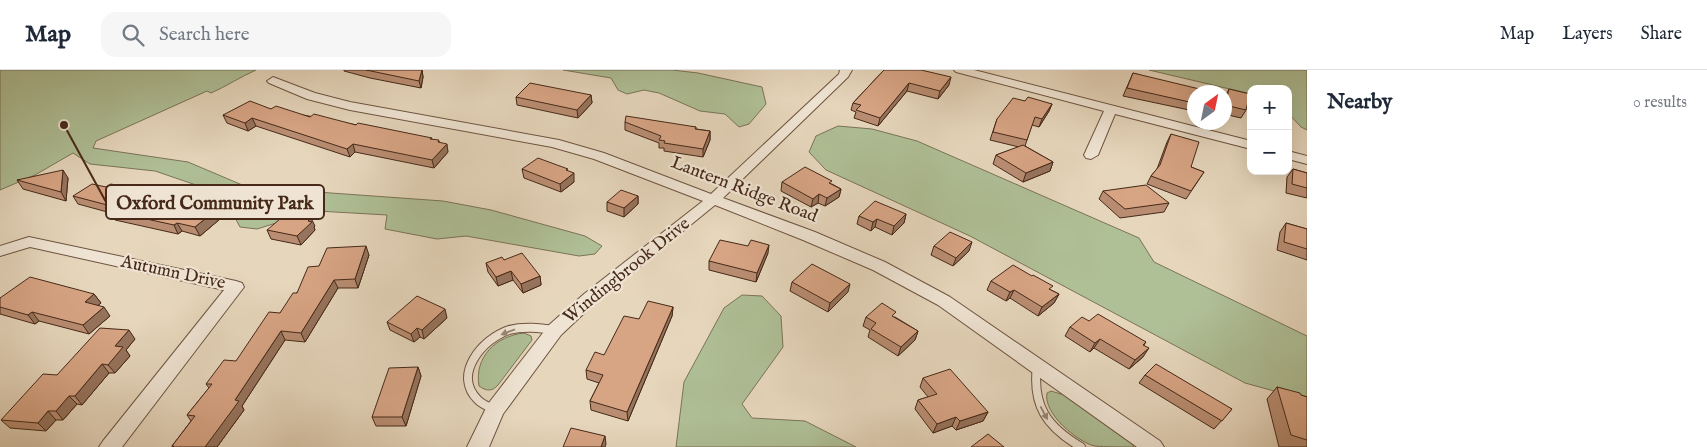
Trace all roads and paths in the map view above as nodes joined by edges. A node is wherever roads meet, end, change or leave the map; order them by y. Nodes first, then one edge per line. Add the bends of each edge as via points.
1 (846, 70) edge
2 (960, 70) edge
3 (272, 82) dead end
4 (1111, 109) junction
5 (1247, 144) edge
6 (1090, 155) dead end
7 (1292, 156) edge
8 (1307, 160) edge
9 (714, 200) junction
10 (0, 251) edge
11 (555, 330) junction
12 (1037, 366) junction
13 (495, 410) junction
14 (110, 447) edge
15 (478, 447) edge
16 (1081, 447) edge
17 (1154, 447) edge

1 - 9 street, Windingbrook Drive
2 - 4 street
3 - 9 street, Lantern Ridge Road via 350,106 554,143 599,156
4 - 5 street
4 - 6 street
7 - 8 street
9 - 11 street, Windingbrook Drive via 590,298
9 - 12 street, Lantern Ridge Road via 879,266 944,301
10 - 14 street, Autumn Drive via 29,242 236,287
11 - 13 street, Windingbrook Drive
11 -> 13 lane via 527,326 507,330 486,342 474,356 468,372 470,387 478,400
12 -> 16 lane via 1035,393 1044,417
12 - 17 street, Lantern Ridge Road
13 - 15 street, Windingbrook Drive

